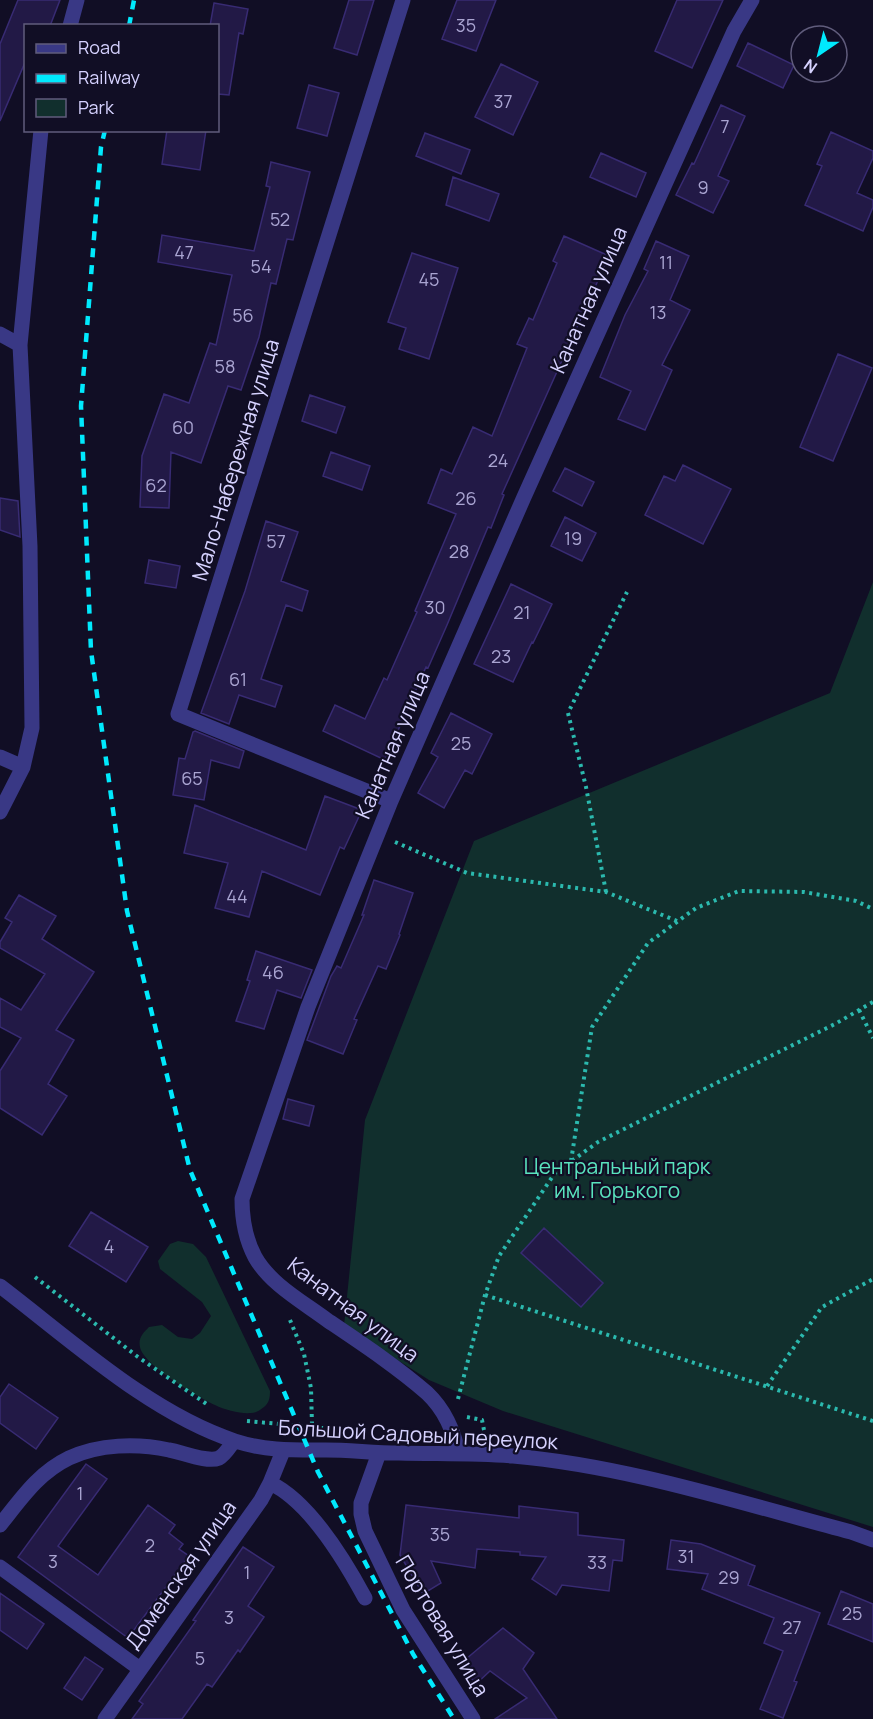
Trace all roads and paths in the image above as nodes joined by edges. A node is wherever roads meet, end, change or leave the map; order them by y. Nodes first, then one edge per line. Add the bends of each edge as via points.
1 (77, 0) edge
2 (404, 0) edge
3 (752, 0) edge
4 (71, 24) edge
5 (41, 132) edge
6 (0, 334) edge
7 (20, 345) junction
8 (627, 592) dead end
9 (0, 757) edge
10 (23, 767) junction
11 (391, 801) junction
12 (0, 812) edge
13 (378, 834) junction
14 (606, 892) junction
15 (873, 902) edge
16 (866, 905) junction
17 (873, 909) edge
18 (678, 922) junction
19 (873, 1002) edge
20 (859, 1010) junction
21 (873, 1038) edge
22 (571, 1162) junction
23 (35, 1277) dead end
24 (873, 1279) edge
25 (0, 1286) edge
26 (485, 1295) junction
27 (288, 1315) dead end
28 (766, 1387) junction
29 (457, 1404) dead end
30 (209, 1406) dead end
31 (464, 1416) dead end
32 (245, 1421) dead end
33 (873, 1421) edge
34 (312, 1425) junction
35 (331, 1430) dead end
36 (234, 1441) junction
37 (283, 1451) junction
38 (379, 1453) junction
39 (459, 1454) junction
40 (488, 1455) junction
41 (270, 1484) junction
42 (0, 1525) edge
43 (873, 1540) edge
44 (0, 1567) edge
45 (365, 1598) dead end
46 (140, 1669) junction
47 (105, 1719) edge
48 (473, 1719) edge

1 - 4 street
2 - 11 street, Мало-Набережная улица via 178,714
3 - 11 street, Канатная улица via 714,74
5 - 7 street
6 - 7 street
7 - 10 street via 30,546 32,728
8 - 14 path via 568,713
9 - 10 street
10 - 12 street
11 - 13 street, Канатная улица
13 - 14 path via 467,873
13 - 39 street, Канатная улица via 309,1006 247,1183 242,1215 249,1241 264,1269 290,1293 435,1400 449,1421
14 - 18 path
15 - 16 path
16 - 17 path
16 - 18 path via 804,892 739,891 696,908
18 - 22 path via 648,942 592,1027
19 - 20 path
20 - 21 path
20 - 22 path via 598,1142
22 - 26 path via 555,1173 499,1256
23 - 30 path
24 - 28 path via 822,1306
25 - 36 street, Большой Садовый переулок via 138,1390 191,1422
26 - 28 path
26 - 29 path
27 - 34 path via 304,1354 311,1388
28 - 33 path
31 - 40 path via 482,1420
32 - 34 path
34 - 35 path
36 - 37 street, Большой Садовый переулок
36 - 42 street via 219,1458 209,1459 168,1449 129,1446 71,1457 35,1481
37 - 38 street, Большой Садовый переулок
37 - 41 street, Доменская улица
38 - 39 street, Большой Садовый переулок
38 - 48 street, Портовая улица via 361,1503 365,1531 403,1610
39 - 40 street, Большой Садовый переулок
40 - 43 street, Большой Садовый переулок via 562,1462 642,1478
41 - 45 street via 286,1492 319,1527
41 - 46 street, Доменская улица
44 - 46 street
46 - 47 street, Доменская улица

